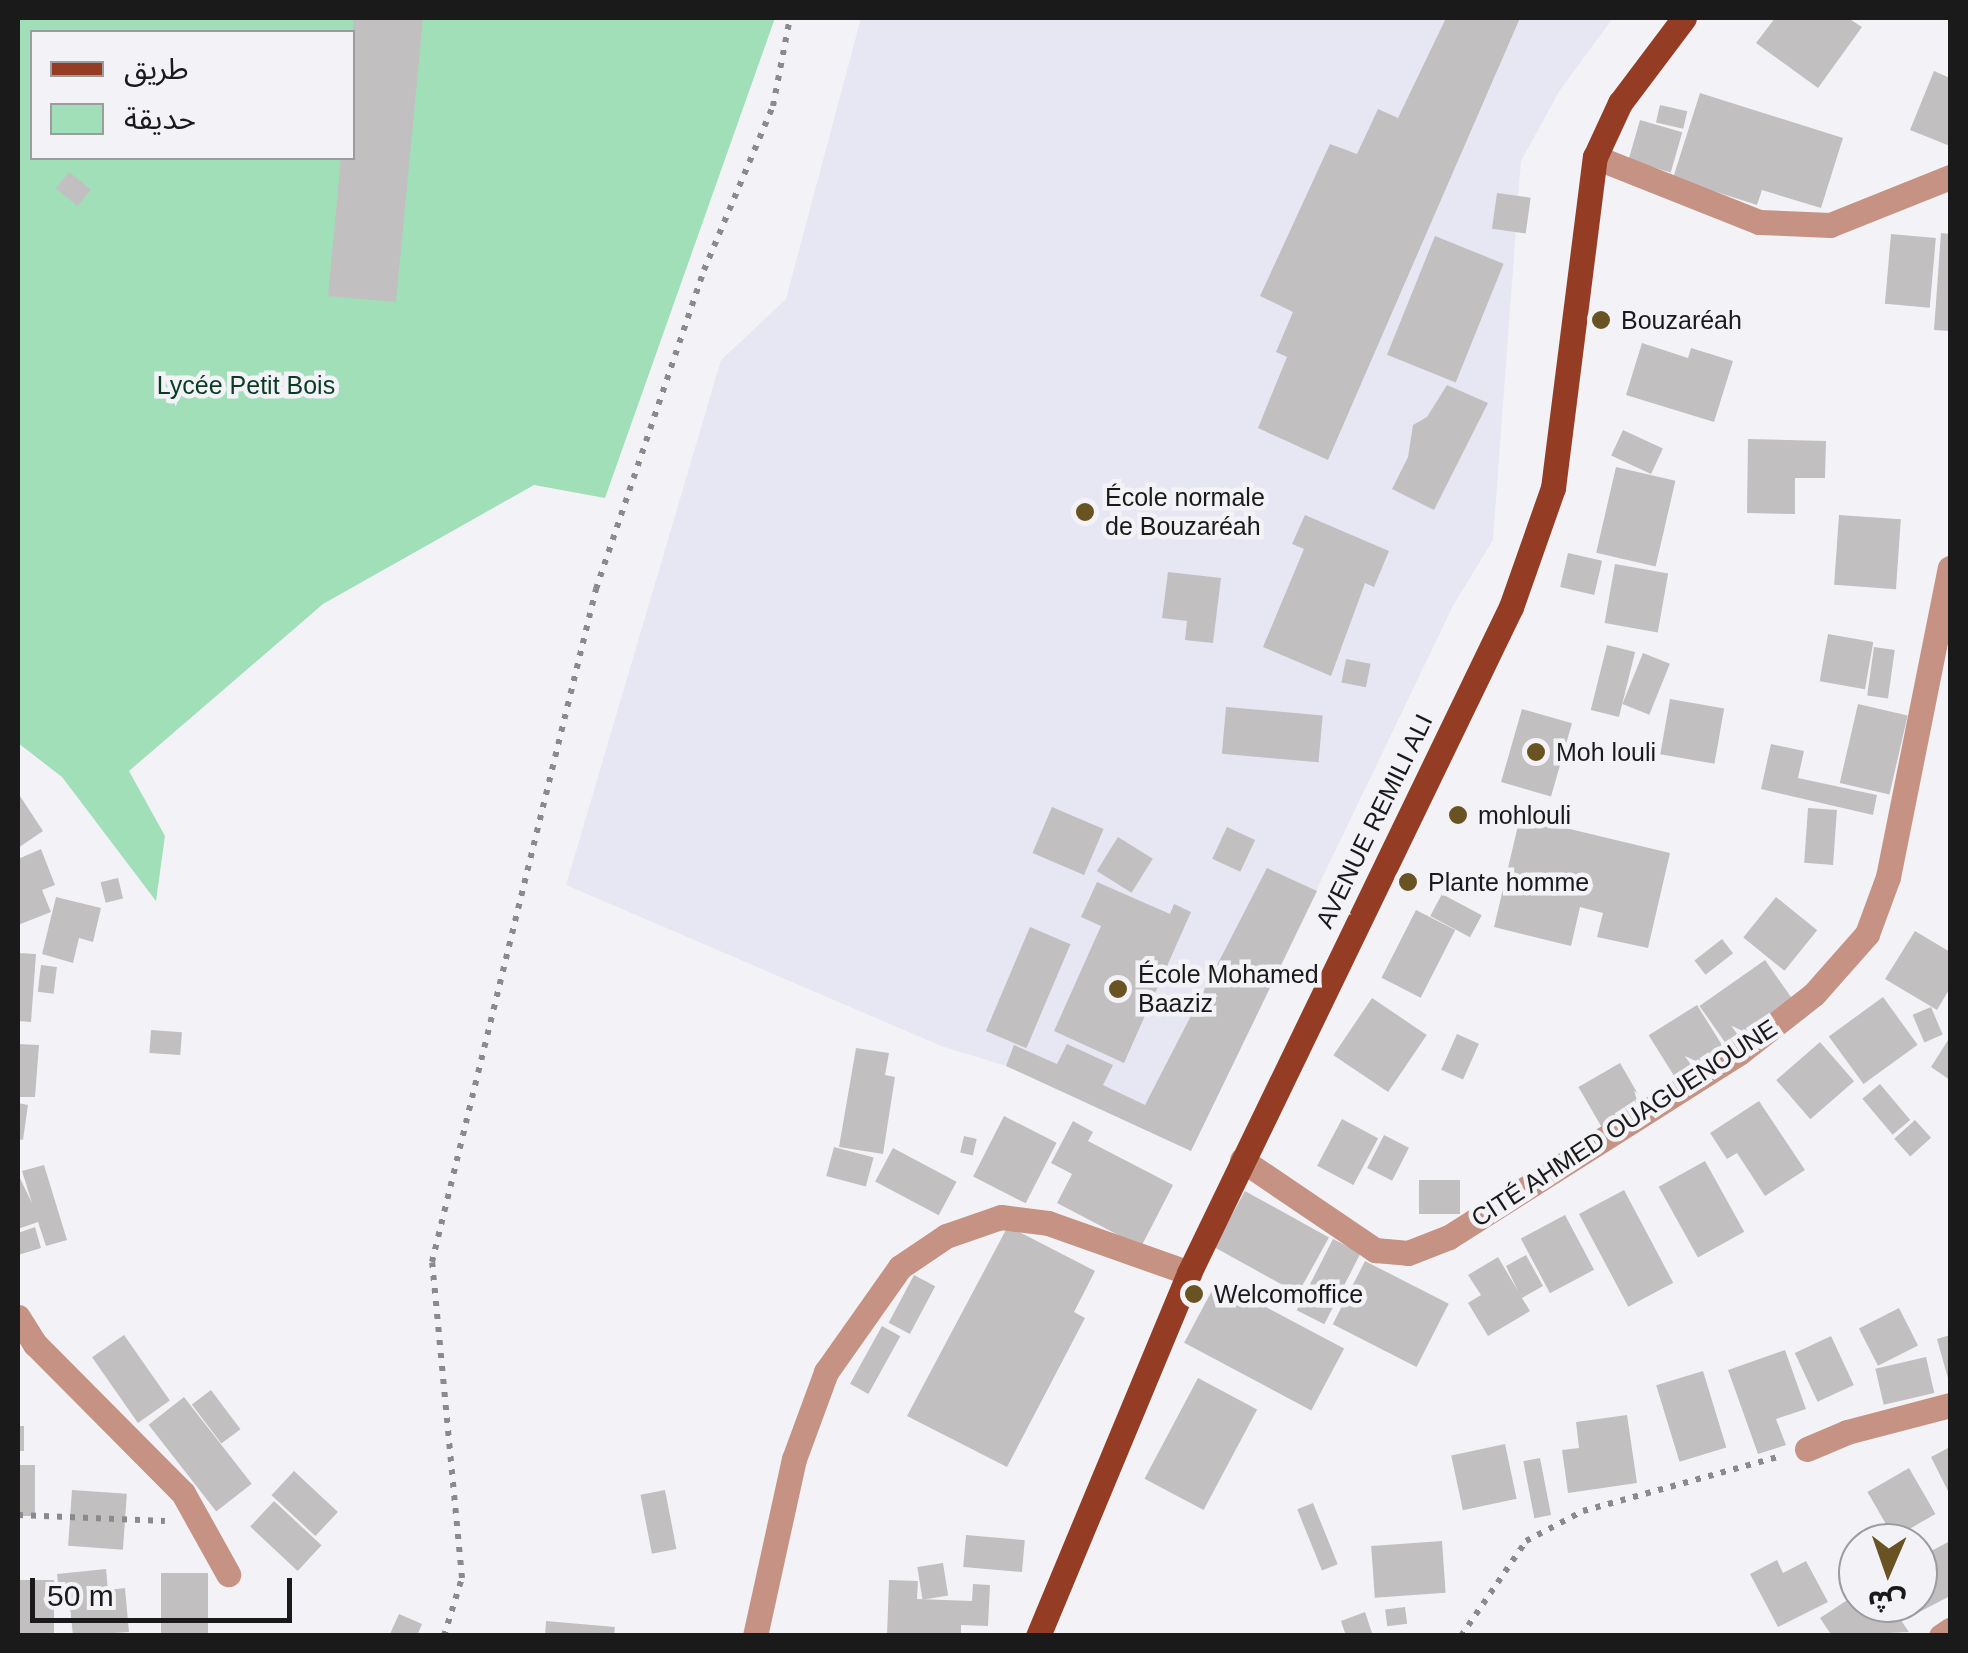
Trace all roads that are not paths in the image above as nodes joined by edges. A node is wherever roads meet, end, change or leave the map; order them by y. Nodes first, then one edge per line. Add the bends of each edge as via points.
1 (1684, 18) edge
2 (1595, 156) junction
3 (1950, 177) edge
4 (1950, 568) edge
5 (1242, 1160) junction
6 (1189, 1274) junction
7 (18, 1316) edge
8 (1950, 1405) edge
9 (1806, 1450) road end
10 (228, 1574) dead end
11 (1950, 1630) edge
12 (1039, 1635) edge
13 (755, 1636) edge
14 (1941, 1636) edge

1 - 2 main road, AVENUE REMILI ALI via 1620,103
2 - 3 street via 1760,222 1830,225
2 - 5 main road, AVENUE REMILI ALI via 1554,488 1511,608
4 - 5 street, CITÉ AHMED OUAGUENOUNE via 1888,877 1867,934 1814,994 1691,1084 1450,1237 1408,1253 1376,1250
5 - 6 main road, AVENUE REMILI ALI
6 - 12 main road, AVENUE REMILI ALI
6 - 13 street via 1048,1222 1001,1217 946,1236 900,1268 826,1372 794,1459
7 - 10 street via 48,1357 183,1493
8 - 9 street
11 - 14 street

